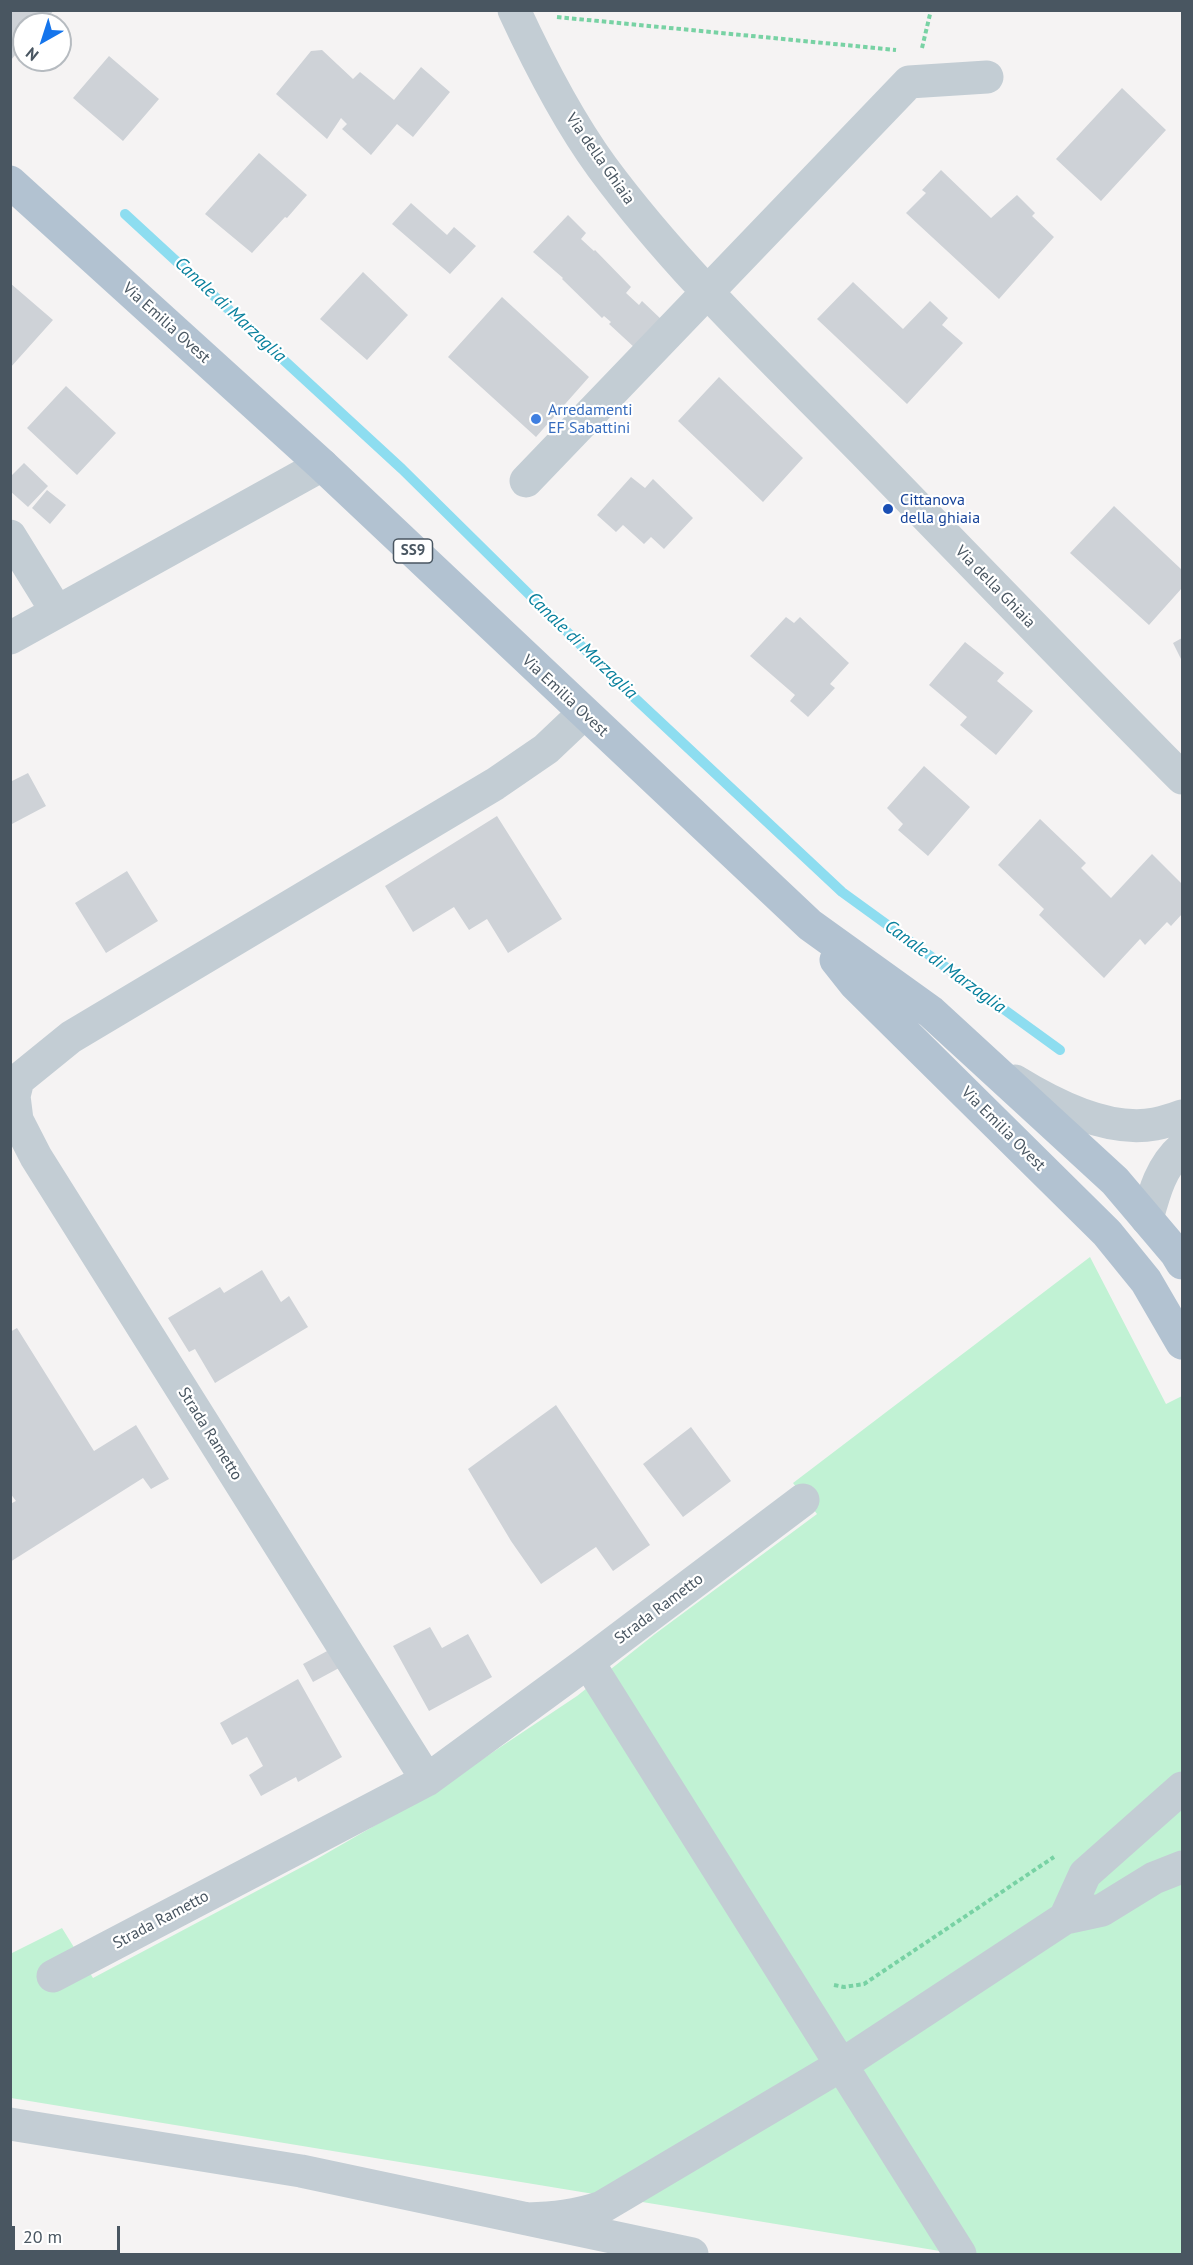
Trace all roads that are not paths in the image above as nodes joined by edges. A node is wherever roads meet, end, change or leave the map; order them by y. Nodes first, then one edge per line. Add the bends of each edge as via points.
1 (514, 12) edge
2 (987, 77) dead end
3 (10, 182) edge
4 (708, 292) junction
5 (322, 465) junction
6 (526, 481) dead end
7 (10, 536) edge
8 (57, 612) junction
9 (10, 638) edge
10 (584, 713) junction
11 (1182, 778) edge
12 (810, 925) junction
13 (990, 1067) junction
14 (1182, 1116) edge
15 (1182, 1148) edge
16 (1147, 1219) junction
17 (1182, 1263) edge
18 (1182, 1343) edge
19 (803, 1500) dead end
20 (588, 1662) junction
21 (427, 1780) junction
22 (1182, 1788) edge
23 (1182, 1867) edge
24 (1065, 1918) junction
25 (53, 1976) dead end
26 (843, 2064) junction
27 (10, 2124) edge
28 (527, 2219) junction
29 (692, 2254) edge
30 (960, 2254) edge

1 - 4 street, Via della Ghiaia via 600,164
2 - 4 street via 909,82
3 - 5 main road, Via Emilia Ovest / SS9
4 - 6 street
4 - 11 street, Via della Ghiaia
5 - 8 street
5 - 10 main road, Via Emilia Ovest / SS9
7 - 8 street
8 - 9 street
10 - 12 main road, Via Emilia Ovest / SS9
10 - 21 street, Strada Rametto via 546,749 495,784 71,1038 18,1080 14,1096 17,1120 36,1157
12 - 13 main road, Via Emilia Ovest via 931,1012
12 - 18 main road, Via Emilia Ovest via 855,984 1107,1233 1146,1281
13 - 14 street via 1086,1117 1123,1124 1154,1124
13 - 16 main road, Via Emilia Ovest via 1115,1181
15 - 16 street via 1157,1183
16 - 17 main road, Via Emilia Ovest
19 - 20 street, Strada Rametto
20 - 21 street, Strada Rametto
20 - 26 street
21 - 25 street, Strada Rametto
22 - 24 street via 1085,1874
23 - 24 street via 1154,1878 1102,1910
24 - 26 street
26 - 28 street via 602,2207 581,2214
26 - 30 street
27 - 28 street via 301,2171
28 - 29 street

